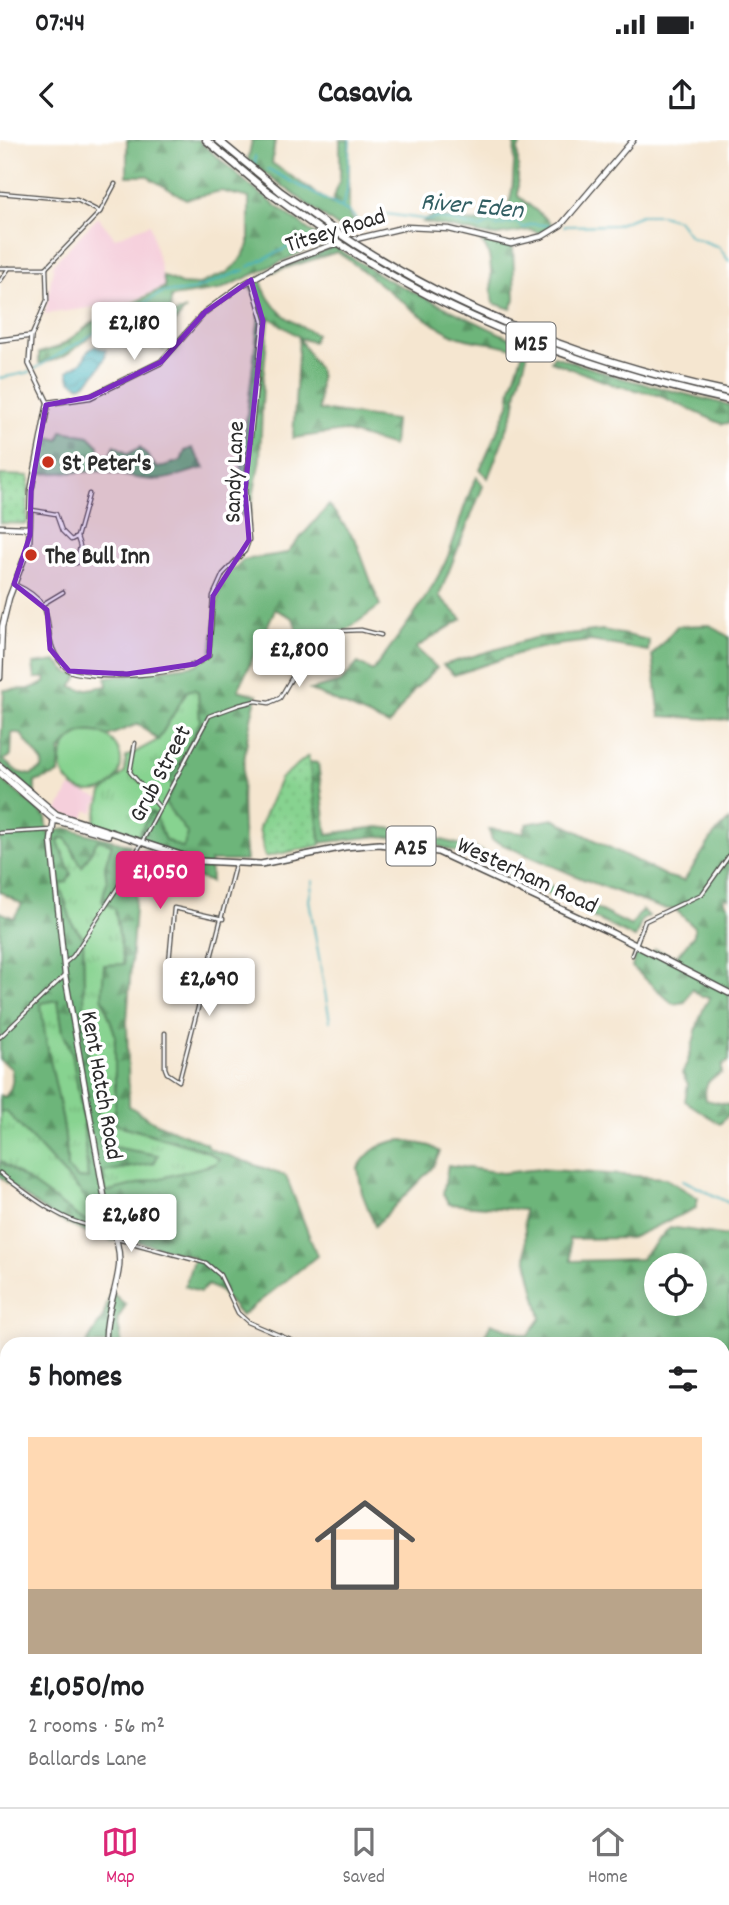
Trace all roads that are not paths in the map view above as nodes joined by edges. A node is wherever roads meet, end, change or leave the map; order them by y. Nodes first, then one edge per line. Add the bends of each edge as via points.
1 (206, 140) edge
2 (218, 140) edge
3 (633, 140) edge
4 (115, 184) dead end
5 (0, 193) edge
6 (100, 212) junction
7 (0, 268) edge
8 (9, 268) junction
9 (46, 268) junction
10 (251, 280) junction
11 (0, 281) edge
12 (31, 336) junction
13 (0, 340) edge
14 (729, 391) edge
15 (729, 400) edge
16 (48, 403) junction
17 (89, 494) dead end
18 (32, 510) junction
19 (0, 527) edge
20 (29, 527) junction
21 (77, 537) junction
22 (72, 563) dead end
23 (14, 584) junction
24 (63, 592) dead end
25 (43, 604) junction
26 (381, 635) dead end
27 (1, 663) edge
28 (0, 678) edge
29 (135, 743) dead end
30 (0, 766) edge
31 (0, 773) edge
32 (160, 808) junction
33 (58, 818) junction
34 (52, 830) junction
35 (0, 833) edge
36 (138, 843) junction
37 (729, 856) edge
38 (235, 865) junction
39 (223, 919) junction
40 (637, 945) junction
41 (632, 955) dead end
42 (64, 964) junction
43 (65, 975) junction
44 (167, 984) dead end
45 (729, 993) edge
46 (165, 1033) dead end
47 (0, 1037) edge
48 (0, 1173) edge
49 (111, 1224) junction
50 (117, 1239) junction
51 (106, 1337) edge
52 (288, 1337) edge

1 - 15 highway, M25, bridge via 330,237 432,297 523,339 621,373
2 - 14 highway, M25, bridge via 337,232 441,293 534,335 632,368
3 - 10 main road, Titsey Road via 561,225 543,236 511,244 438,228 394,229 306,254
4 - 6 street
5 - 6 street via 77,200
6 - 9 street
7 - 8 street
8 - 9 street
8 - 11 street
9 - 12 street via 47,300
10 - 16 main road, Titsey Road via 205,312 161,362 90,397
10 - 25 street, Sandy Lane via 263,321 245,491 249,540 213,596 209,656 200,663 163,670 78,674 53,655
12 - 13 street
12 - 16 street via 29,364
16 - 18 main road via 31,491
17 - 21 street
18 - 20 main road
18 - 21 street via 56,514 65,537
19 - 20 main road
20 - 23 main road via 29,546
21 - 22 street via 77,563
23 - 25 street
23 - 27 main road via 2,627
24 - 25 street
26 - 32 street, Grub Street via 339,631 298,667 280,698 209,716
27 - 28 main road
29 - 32 street via 130,772
30 - 33 main road
31 - 33 main road, A25
32 - 36 street, Grub Street
33 - 34 main road
33 - 36 main road, Westerham Road / A25
34 - 35 street
34 - 42 main road, Kent Hatch Road
36 - 38 main road, Westerham Road / A25 via 200,861
36 - 42 street, Grub Street via 118,887
37 - 40 street via 702,894 645,921
38 - 39 street
38 - 40 main road, Westerham Road / A25 via 362,845 413,846 467,863
39 - 44 street via 174,908
39 - 46 street via 179,1081 165,1068
40 - 41 street
40 - 45 main road, Westerham Road / A25
42 - 43 main road, Kent Hatch Road
43 - 47 street
43 - 49 main road, Kent Hatch Road
48 - 49 street via 66,1217 100,1228
49 - 50 main road, Kent Hatch Road
50 - 51 main road, Kent Hatch Road via 119,1265
50 - 52 street via 206,1263 225,1282 237,1313

